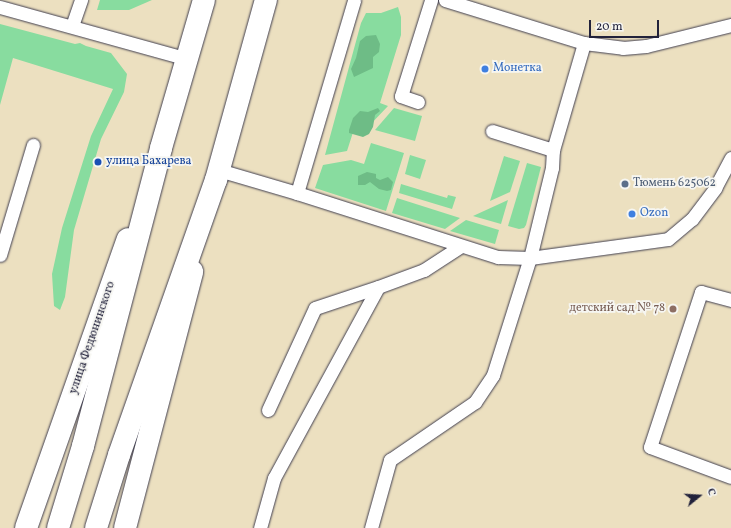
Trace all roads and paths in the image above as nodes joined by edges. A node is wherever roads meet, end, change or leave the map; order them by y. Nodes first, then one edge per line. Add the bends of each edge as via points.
1 (81, 0) edge
2 (204, 0) edge
3 (266, 0) edge
4 (354, 0) edge
5 (431, 0) edge
6 (445, 0) edge
7 (0, 7) edge
8 (731, 25) edge
9 (72, 26) junction
10 (584, 43) junction
11 (187, 59) junction
12 (418, 102) dead end
13 (492, 131) dead end
14 (34, 144) dead end
15 (161, 148) junction
16 (553, 150) junction
17 (731, 158) edge
18 (218, 175) junction
19 (297, 193) junction
20 (461, 246) junction
21 (0, 255) edge
22 (530, 258) junction
23 (378, 287) junction
24 (731, 300) edge
25 (268, 410) dead end
26 (731, 477) edge
27 (26, 527) edge
28 (58, 528) edge
29 (96, 528) edge
30 (125, 528) edge
31 (260, 528) edge
32 (371, 528) edge

1 - 9 lane
2 - 11 main road, улица Федюнинского
3 - 18 main road
4 - 19 lane
5 - 12 lane via 401,96
6 - 10 lane
7 - 9 lane
8 - 10 lane via 646,46 623,48
9 - 11 lane
10 - 16 lane
11 - 15 main road, улица Федюнинского
13 - 16 lane
14 - 21 lane
15 - 27 main road, улица Федюнинского
15 - 28 main road, улица Федюнинского via 83,446
16 - 22 lane via 552,168
17 - 22 lane via 715,188 692,219 668,239
18 - 19 lane
18 - 29 main road via 119,455
18 - 30 main road
19 - 20 lane
20 - 22 lane via 498,257
20 - 23 lane via 424,270
22 - 32 lane via 493,375 475,402 390,460
23 - 25 lane via 316,308
23 - 31 lane via 274,478
24 - 26 lane via 701,292 650,447

